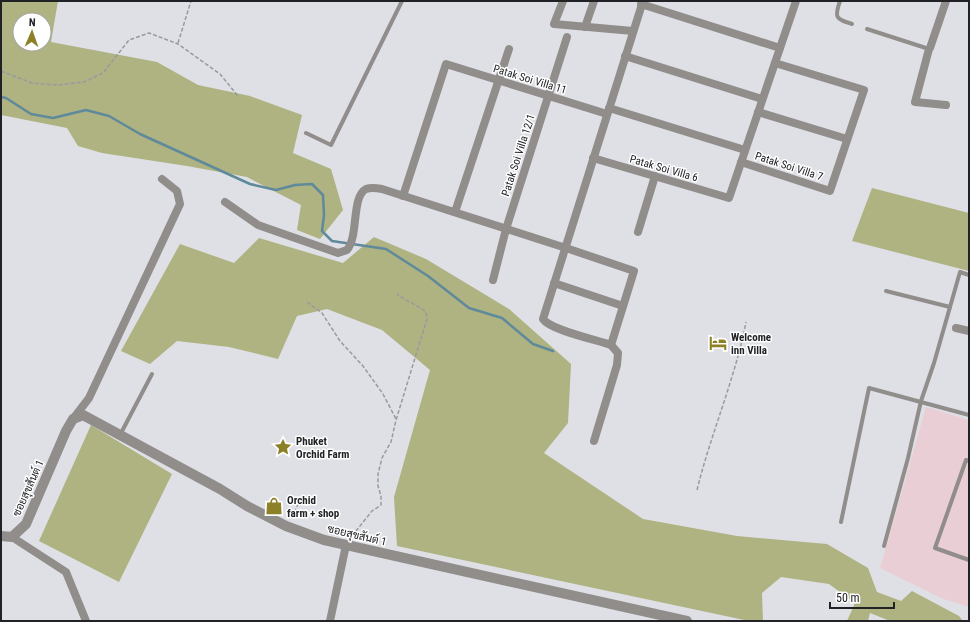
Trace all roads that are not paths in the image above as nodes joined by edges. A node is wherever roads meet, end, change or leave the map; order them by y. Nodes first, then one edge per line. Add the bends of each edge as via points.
1 (402, 1) edge
2 (563, 1) edge
3 (594, 1) edge
4 (796, 1) edge
5 (840, 1) edge
6 (946, 1) edge
7 (642, 2) edge
8 (852, 24) dead end
9 (586, 27) junction
10 (867, 29) dead end
11 (633, 31) junction
12 (567, 37) dead end
13 (780, 48) junction
14 (509, 49) dead end
15 (929, 49) junction
16 (625, 56) junction
17 (775, 63) junction
18 (498, 80) junction
19 (548, 96) junction
20 (762, 99) junction
21 (946, 105) dead end
22 (608, 111) junction
23 (758, 112) junction
24 (306, 133) dead end
25 (847, 139) junction
26 (745, 150) junction
27 (594, 158) junction
28 (741, 162) junction
29 (655, 176) junction
30 (162, 179) dead end
31 (403, 196) junction
32 (225, 202) dead end
33 (454, 212) junction
34 (506, 229) junction
35 (638, 232) dead end
36 (566, 248) junction
37 (969, 275) edge
38 (493, 280) dead end
39 (554, 283) junction
40 (886, 291) dead end
41 (623, 306) junction
42 (950, 307) junction
43 (956, 328) dead end
44 (969, 332) edge
45 (611, 345) junction
46 (152, 374) dead end
47 (921, 401) junction
48 (969, 415) edge
49 (73, 418) junction
50 (120, 435) junction
51 (594, 441) dead end
52 (969, 461) edge
53 (841, 522) dead end
54 (1, 536) edge
55 (12, 537) junction
56 (346, 545) junction
57 (884, 546) dead end
58 (969, 560) edge
59 (86, 621) edge
60 (330, 621) edge
61 (687, 621) edge

1 - 24 lane via 331,145
2 - 9 street via 554,24
3 - 9 street
4 - 13 street
5 - 8 lane via 837,10 839,20
6 - 15 street
7 - 11 street
7 - 13 street
9 - 11 street
10 - 15 lane
11 - 16 street
12 - 19 street, Patak Soi Villa 12/1
13 - 17 street
14 - 18 street
15 - 21 street via 916,102
16 - 20 street
16 - 22 street
17 - 20 street
17 - 25 street via 864,90
18 - 19 street, Patak Soi Villa 11
18 - 31 street, Patak Soi Villa 11 via 446,64
18 - 33 street
19 - 22 street, Patak Soi Villa 11
19 - 34 street, Patak Soi Villa 12/1
20 - 23 street
22 - 26 street, Patak Soi Villa 11
22 - 27 street
23 - 25 street
23 - 26 street
25 - 28 street, Patak Soi Villa 7 via 830,191
26 - 28 street
27 - 29 street, Patak Soi Villa 6
27 - 36 street
28 - 29 street, Patak Soi Villa 6 via 729,198
29 - 35 street
30 - 49 street via 177,191 180,204 89,398
31 - 32 street via 382,189 366,189 358,201 351,245 347,250 338,253 258,225
31 - 33 street
33 - 34 street
34 - 36 street
34 - 38 street, Patak Soi Villa 12/1
36 - 39 street
36 - 41 street via 634,271
37 - 42 lane via 960,272
39 - 41 street
39 - 45 street via 543,319 545,322 554,328
40 - 42 lane
41 - 45 street
42 - 47 lane
43 - 44 street
45 - 51 street via 618,353 617,365
46 - 50 lane
47 - 48 lane
47 - 53 lane via 869,388
47 - 57 lane
49 - 50 street, ซอยสุขสันต์ 1 via 84,415
49 - 55 street, ซอยสุขสันต์ 1 via 26,524
50 - 56 street, ซอยสุขสันต์ 1 via 286,526
52 - 58 lane via 966,460 935,548
54 - 55 street
55 - 59 street via 66,572
56 - 60 street
56 - 61 street, ซอยสุขสันต์ 1

